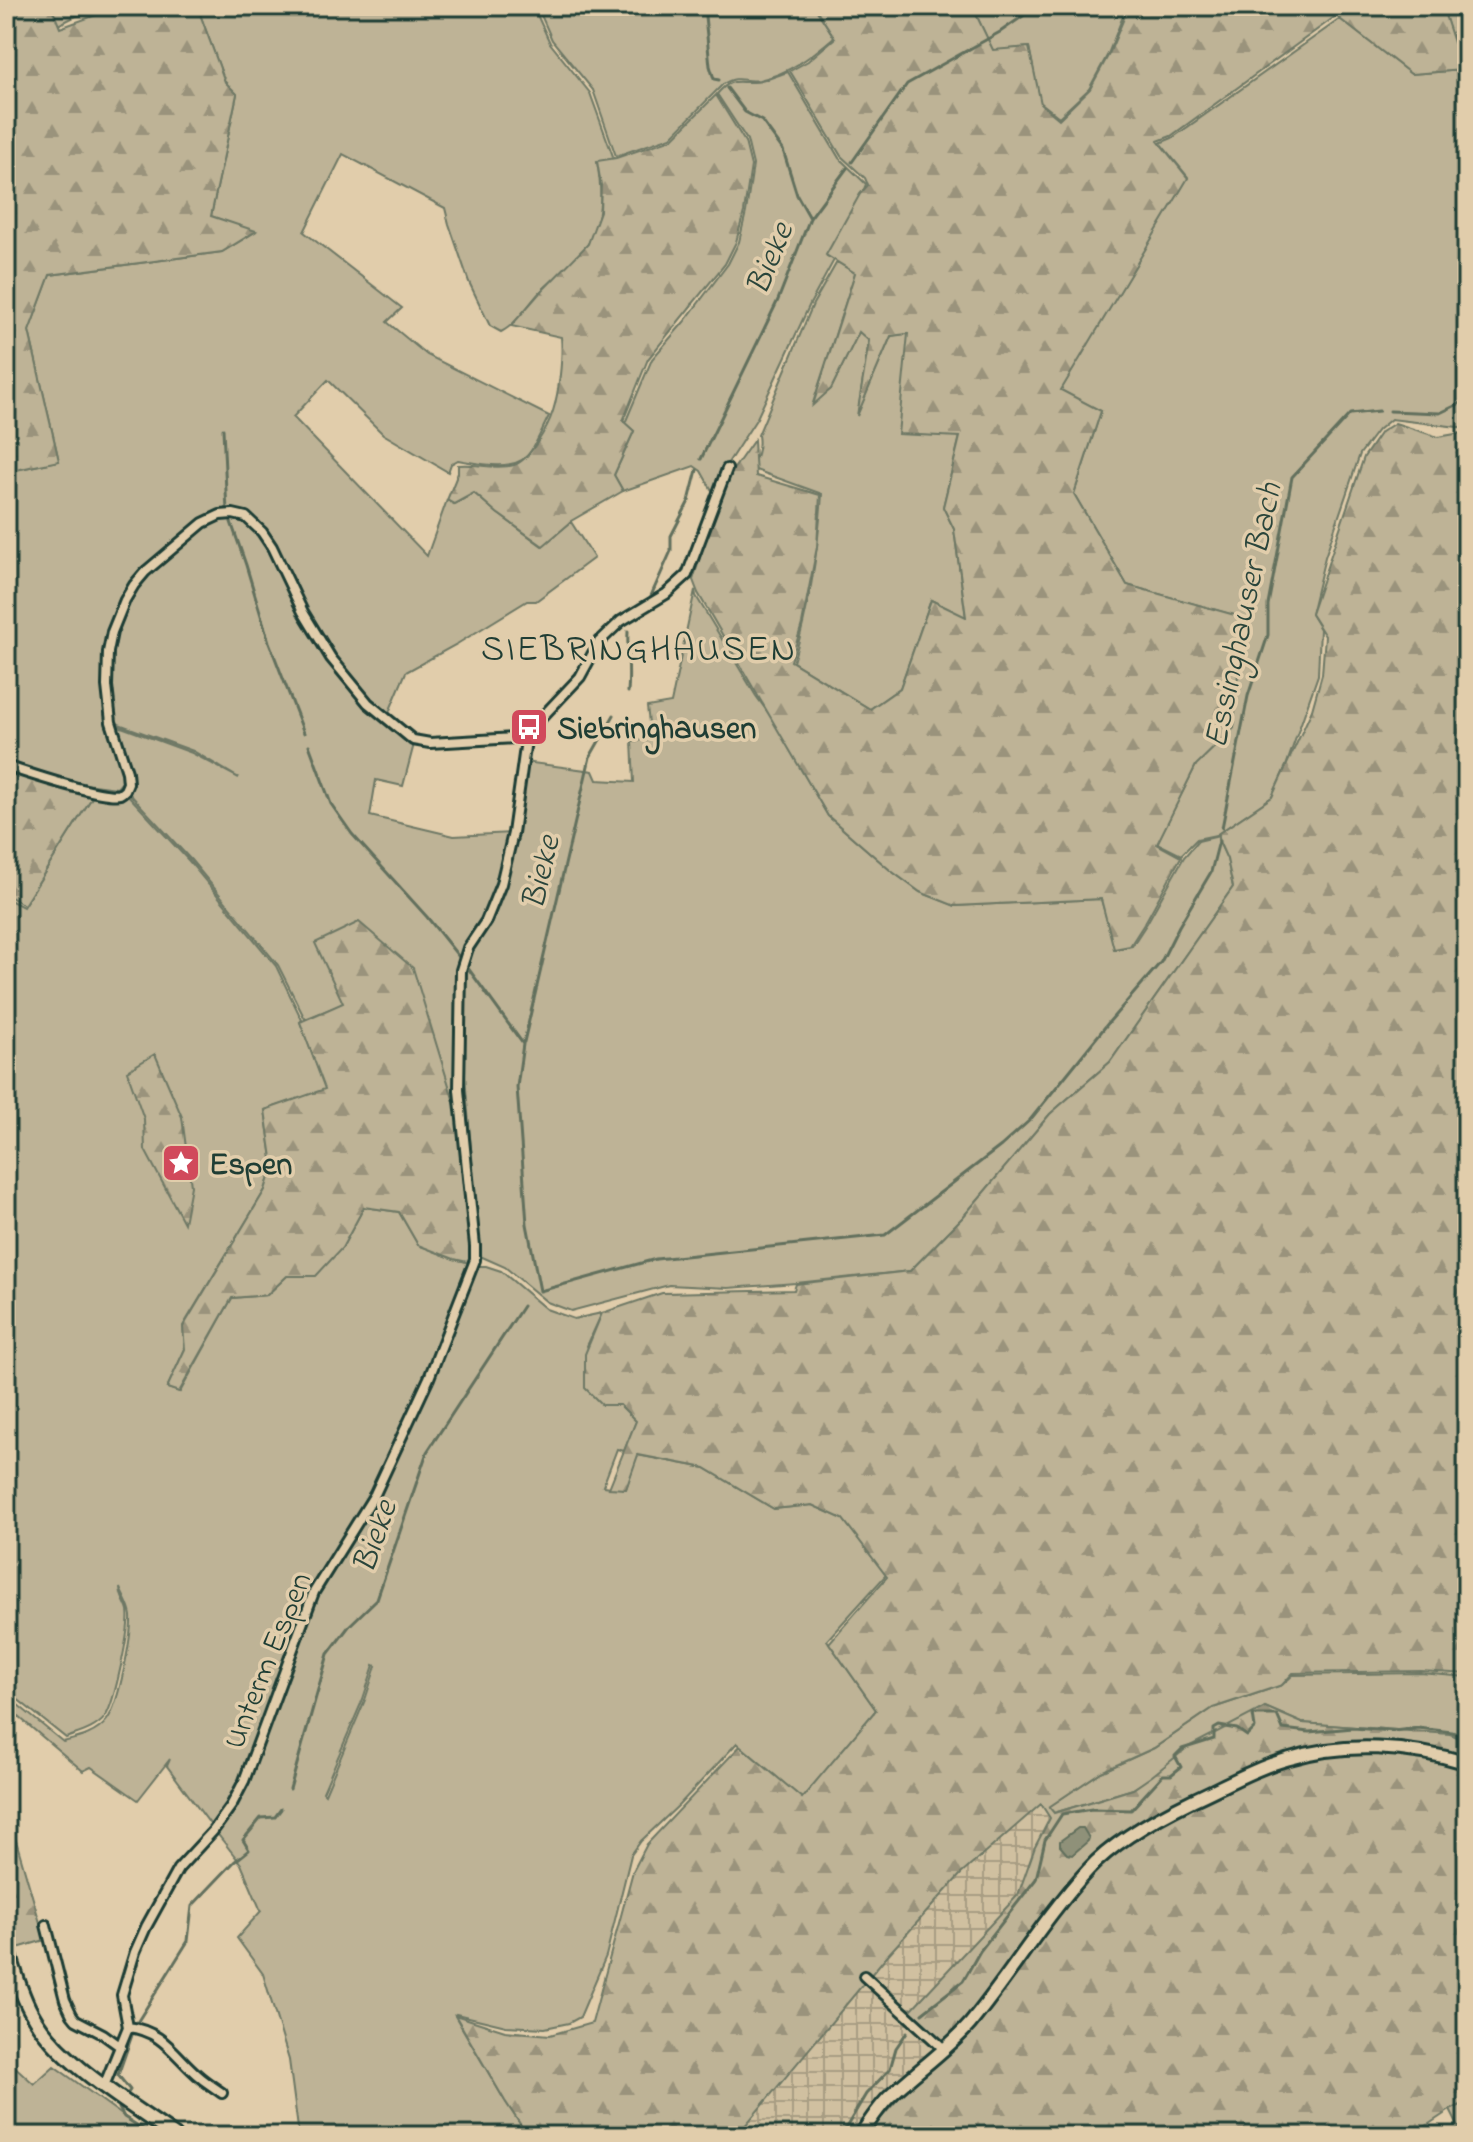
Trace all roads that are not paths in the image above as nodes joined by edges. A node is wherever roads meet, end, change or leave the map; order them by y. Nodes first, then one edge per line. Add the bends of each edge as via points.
1 (727, 469) dead end
2 (527, 733) junction
3 (6, 766) edge
4 (1467, 1763) edge
5 (46, 1925) dead end
6 (6, 1942) edge
7 (864, 1976) dead end
8 (13, 1984) edge
9 (128, 2027) junction
10 (121, 2047) junction
11 (944, 2049) junction
12 (104, 2086) junction
13 (222, 2093) dead end
14 (175, 2136) edge
15 (860, 2136) edge

1 - 2 street via 687,575 599,642 580,677
2 - 3 street via 515,738 413,740 368,703 331,658 262,532 246,517 233,514 203,523 145,572 125,600 112,632 108,697 127,772 125,790 115,794 52,782
2 - 9 street, Unterm Espen via 501,884 461,970 459,1090 475,1260 429,1378 375,1494 310,1600 244,1781 213,1831 178,1869 135,1952 122,1995
4 - 11 street via 1388,1748 1288,1758 1154,1821 1090,1867 967,2027
5 - 10 street via 72,2015
6 - 8 main road
7 - 11 street
8 - 12 main road via 41,2029
9 - 10 street
9 - 13 street via 141,2028 167,2044
10 - 12 street
11 - 15 street via 887,2099
12 - 14 main road

